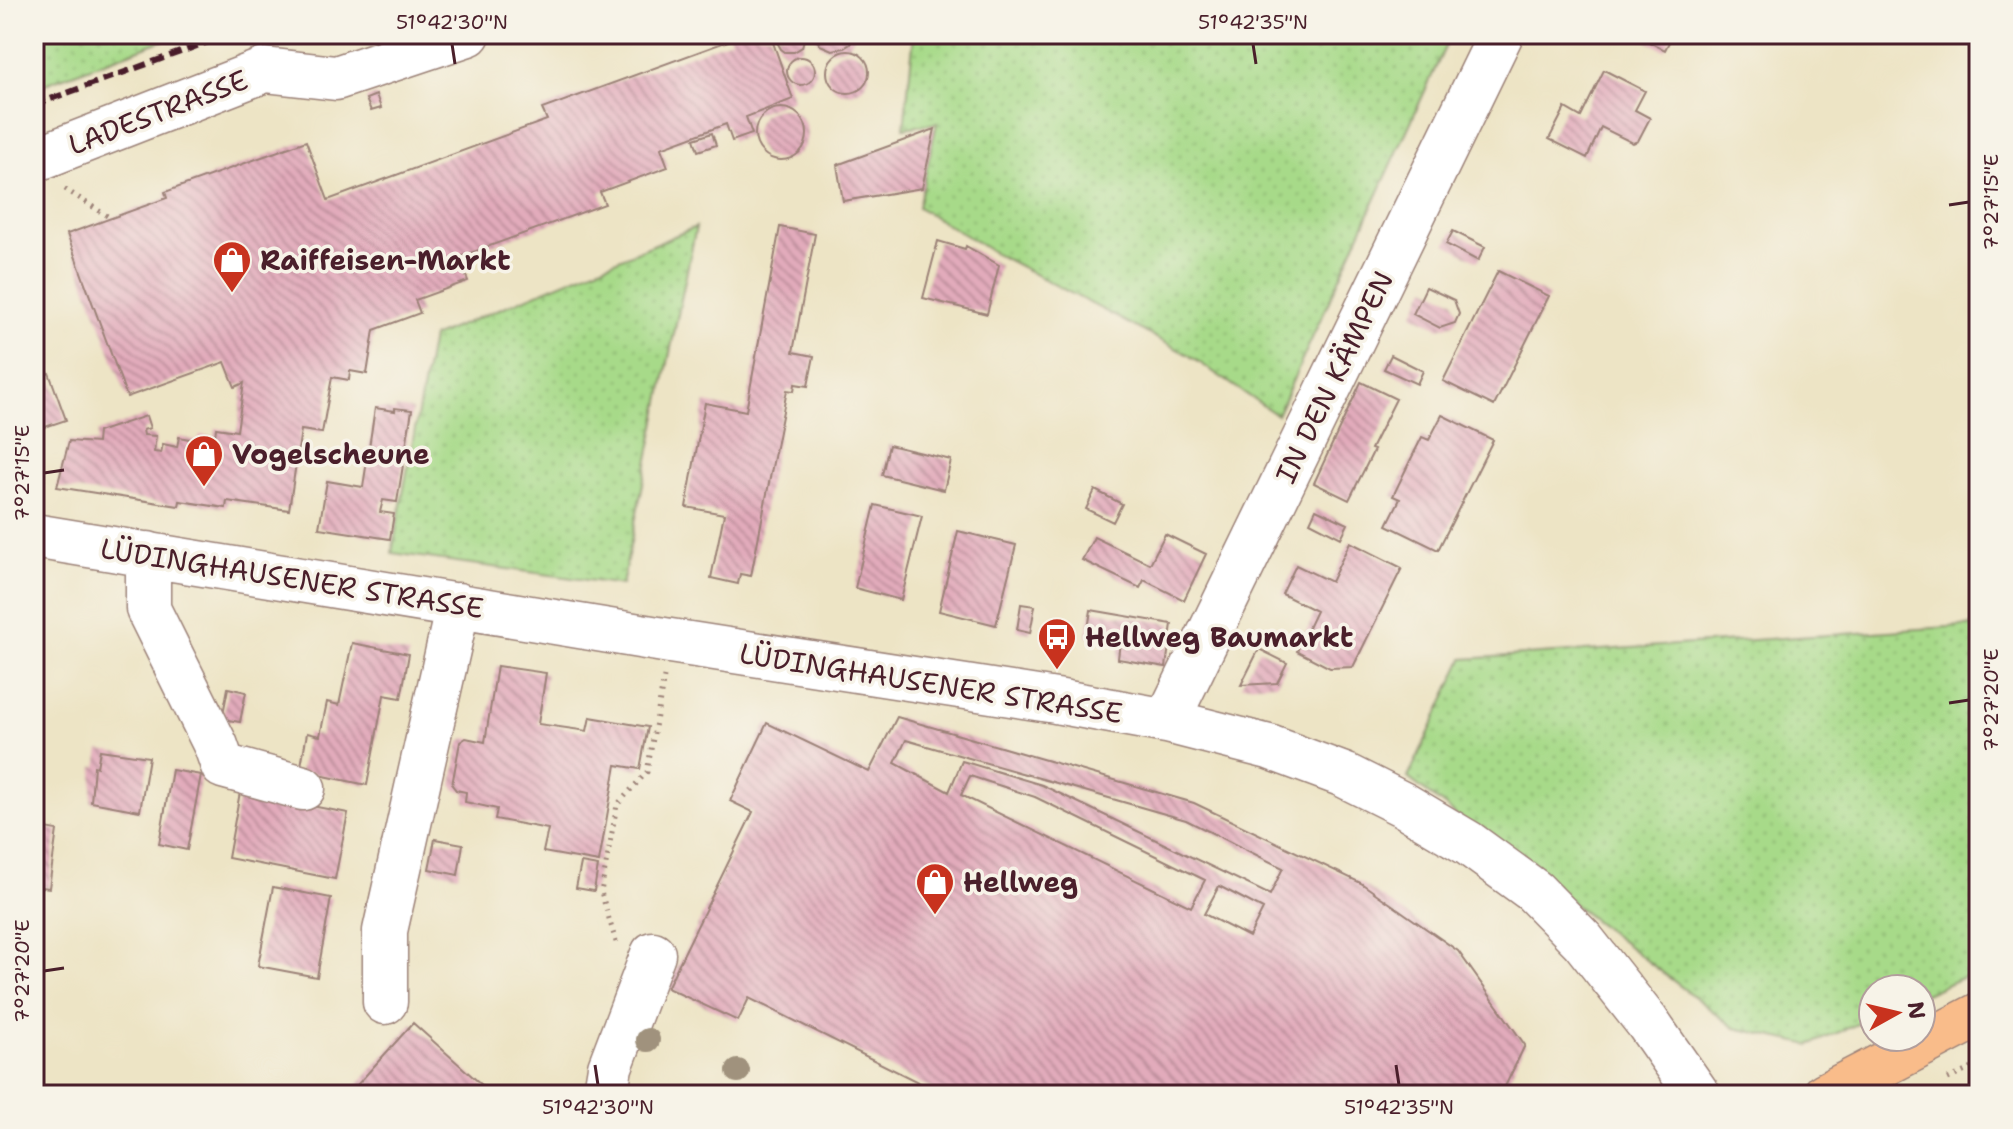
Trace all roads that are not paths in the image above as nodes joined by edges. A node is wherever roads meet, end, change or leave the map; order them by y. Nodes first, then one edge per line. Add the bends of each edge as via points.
1 (468, 34) edge
2 (1501, 34) edge
3 (45, 176) edge
4 (34, 536) edge
5 (148, 554) junction
6 (458, 605) junction
7 (1167, 721) junction
8 (303, 788) dead end
9 (653, 954) dead end
10 (385, 1002) dead end
11 (1979, 1015) edge
12 (607, 1095) edge
13 (1698, 1095) edge
14 (1825, 1095) edge

1 - 3 street, LADESTRASSE via 336,78 265,70
2 - 7 street, IN DEN KÄMPEN
4 - 5 street, LÜDINGHAUSENER STRASSE
5 - 6 street, LÜDINGHAUSENER STRASSE
5 - 8 street via 148,609 223,766
6 - 7 street, LÜDINGHAUSENER STRASSE
6 - 10 street via 385,931
7 - 13 street, LÜDINGHAUSENER STRASSE via 1269,747 1344,775 1468,843 1534,891 1583,941
9 - 12 street via 610,1067
11 - 14 main road

